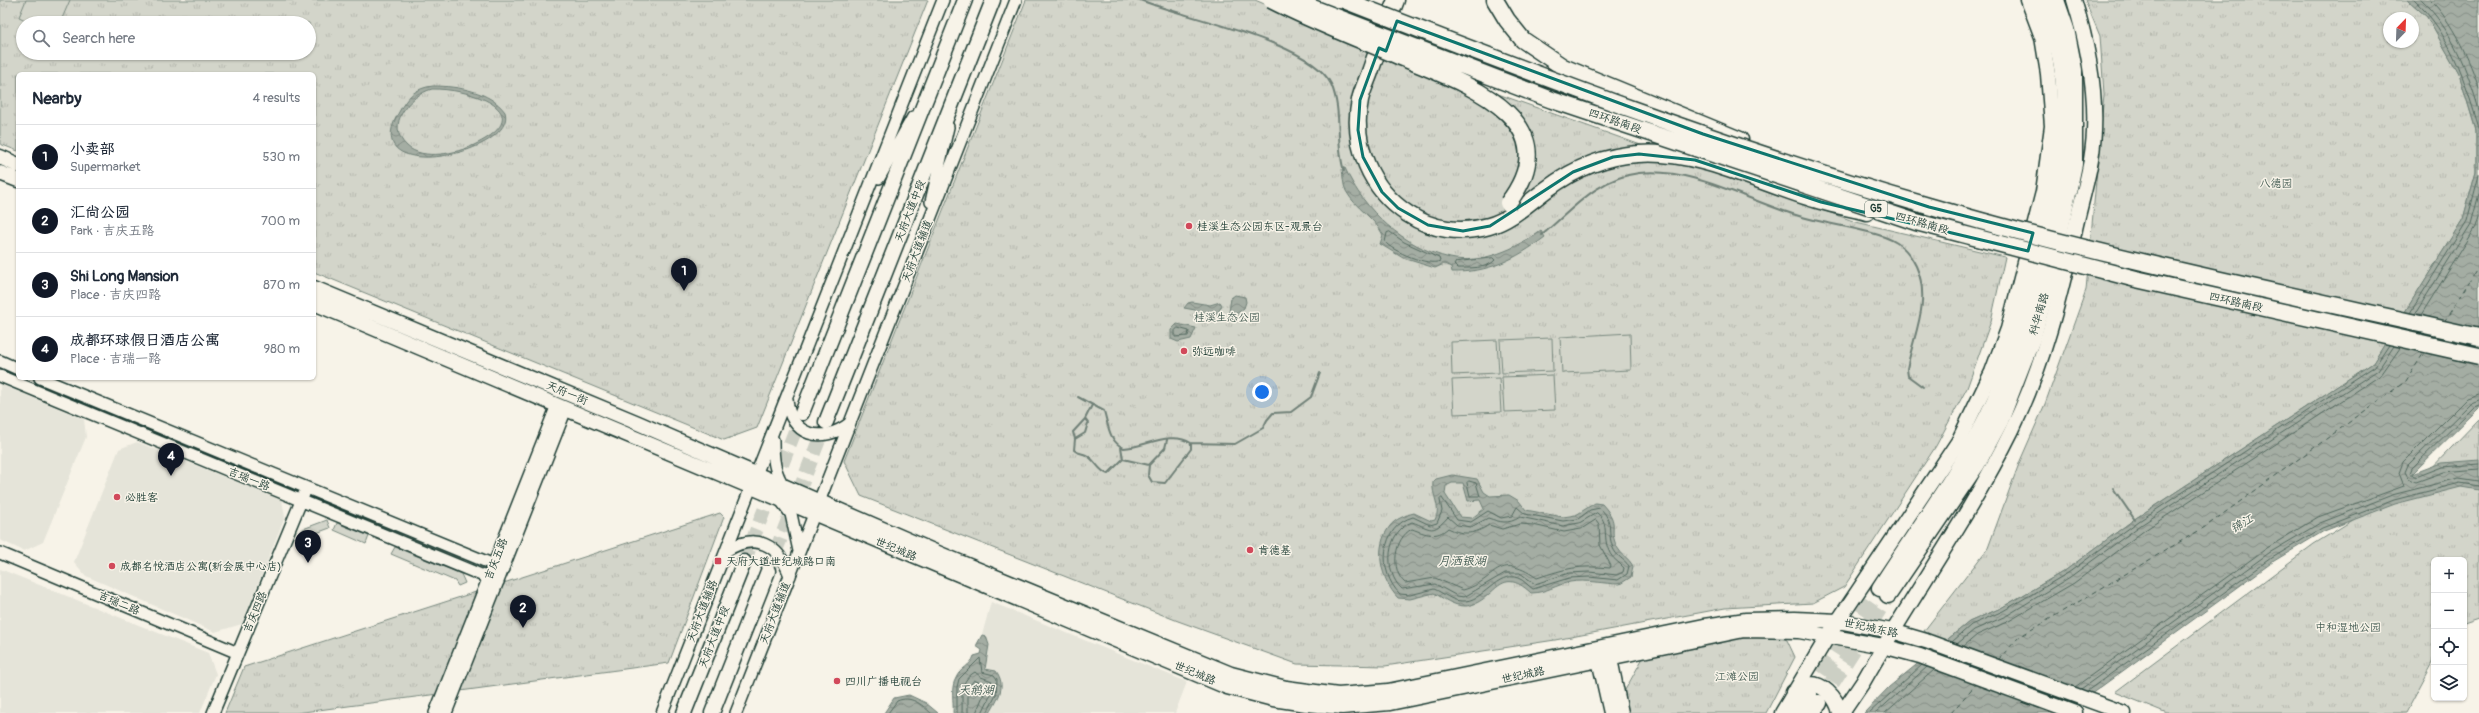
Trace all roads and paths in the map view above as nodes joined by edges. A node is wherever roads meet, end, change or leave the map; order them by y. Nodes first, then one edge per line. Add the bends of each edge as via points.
1 (943, 0) edge
2 (965, 0) edge
3 (993, 0) edge
4 (1016, 0) edge
5 (1271, 0) edge
6 (1292, 0) edge
7 (1344, 0) edge
8 (1396, 0) edge
9 (1405, 0) edge
10 (1495, 0) edge
11 (2028, 0) edge
12 (2043, 0) edge
13 (2056, 0) edge
14 (2074, 0) edge
15 (932, 85) junction
16 (955, 95) junction
17 (0, 157) edge
18 (16, 164) edge
19 (2074, 164) junction
20 (1800, 166) junction
21 (0, 173) edge
22 (16, 179) edge
23 (1515, 206) junction
24 (859, 213) junction
25 (1916, 222) junction
26 (2076, 226) junction
27 (922, 240) junction
28 (316, 289) edge
29 (316, 304) edge
30 (2479, 337) edge
31 (2479, 356) edge
32 (0, 361) edge
33 (16, 368) edge
34 (0, 376) edge
35 (45, 380) edge
36 (787, 396) junction
37 (561, 407) junction
38 (802, 413) tunnel mouth
39 (1988, 415) junction
40 (826, 422) tunnel mouth
41 (850, 423) junction
42 (774, 433) junction
43 (1958, 442) junction
44 (753, 481) junction
45 (306, 488) junction
46 (782, 493) junction
47 (302, 500) junction
48 (816, 508) junction
49 (726, 551) junction
50 (799, 551) junction
51 (0, 553) edge
52 (744, 562) tunnel mouth
53 (499, 567) junction
54 (768, 571) tunnel mouth
55 (790, 576) junction
56 (493, 580) junction
57 (1838, 621) junction
58 (1892, 631) junction
59 (1828, 636) junction
60 (1884, 646) junction
61 (238, 653) junction
62 (1603, 653) junction
63 (1808, 700) edge
64 (1340, 705) edge
65 (213, 713) edge
66 (435, 713) edge
67 (446, 713) edge
68 (662, 713) edge
69 (684, 713) edge
70 (712, 713) edge
71 (736, 713) edge
72 (1611, 713) edge
73 (1621, 713) edge
74 (1782, 713) edge
75 (1797, 713) edge
76 (1841, 713) edge
77 (2075, 713) edge
78 (2124, 713) edge

1 - 24 street
2 - 15 main road
3 - 16 main road, 天府大道中段
4 - 27 street, 天府大道辅道
5 - 23 highway, bridge via 1463,84 1500,105 1521,130 1528,156 1528,171
6 - 25 highway, 四环路南段 / G5, bridge via 1552,100
7 - 20 highway, 四环路南段 / G5, bridge via 1508,64
8 - 23 highway via 1360,100 1358,130 1363,157 1372,178 1398,208 1428,225 1448,230 1463,231 1490,226
9 - 23 highway via 1370,93 1368,141 1369,152 1376,169 1386,184 1404,201 1427,214 1455,221 1479,219
10 - 20 highway, bridge via 1523,40 1563,67
11 - 43 main road via 2042,37 2048,74 2052,126 2043,192 2008,329 1992,372
12 - 39 highway, 科华南路 via 2056,36 2063,74 2063,160 2019,334
13 - 19 highway, 科华南路 via 2066,29 2074,70
14 - 26 main road via 2084,33 2091,72 2094,120 2091,160
15 - 24 street
15 - 38 main road
16 - 27 street
16 - 40 main road, 天府大道中段
17 - 18 main road
19 - 26 main road
19 - 39 highway, 科华南路 via 2050,277 2035,329 2000,421 1977,464 1884,592
20 - 30 highway, 四环路南段 / G5, bridge via 1929,207 2133,259
21 - 22 main road
23 - 25 highway, bridge via 1573,172 1613,157 1639,154 1672,155 1695,160 1822,202
24 - 36 street
25 - 31 highway, 四环路南段 / G5, bridge via 2136,279
26 - 58 main road via 2049,336 2012,429 1987,476
27 - 41 street, 天府大道辅道
28 - 44 main road, 天府一街 via 638,423
29 - 37 main road, 天府一街
32 - 33 street
34 - 47 street, 吉瑞一路
35 - 45 street, 吉瑞一路
36 - 41 street via 788,412 792,422 800,429 825,436 839,431
36 - 42 street
37 - 44 main road, 天府一街
37 - 53 street, 吉庆五路
39 - 43 main road
41 - 48 street, 天府大道辅道
42 - 44 street
42 - 46 street via 773,463
43 - 57 main road
44 - 46 main road, 天府一街
44 - 49 street, 天府大道辅路
45 - 47 street, 吉庆四路
45 - 53 street, 吉瑞一路
46 - 48 main road, 天府一街
46 - 50 street via 791,514
47 - 56 street, 吉瑞一路
47 - 61 street, 吉庆四路
48 - 50 street, 天府大道辅道
48 - 64 main road, 世纪城路 via 1231,674
49 - 55 street via 746,542 764,544 780,556
49 - 68 street, 天府大道辅路
50 - 55 street, 天府大道辅道
51 - 61 street, 吉瑞二路
52 - 69 main road, 天府大道中段
53 - 56 street, 吉庆五路
54 - 70 main road
55 - 71 street, 天府大道辅道
56 - 66 street, 吉庆五路
56 - 67 street, 吉庆五路
57 - 58 main road, 世纪城东路
57 - 59 main road
57 - 62 main road, 世纪城东路 via 1746,620 1704,626
58 - 60 main road
58 - 78 main road, 世纪城东路
59 - 60 main road, 世纪城东路
59 - 62 main road, 世纪城东路 via 1799,631 1744,630
59 - 63 main road
60 - 76 main road
60 - 77 main road, 世纪城东路 via 1920,656
61 - 65 street, 吉庆四路
62 - 64 main road, 世纪城路 via 1388,691
62 - 72 main road
62 - 73 main road
63 - 74 main road
63 - 75 highway
63 - 76 main road via 1804,685 1820,686 1833,695

